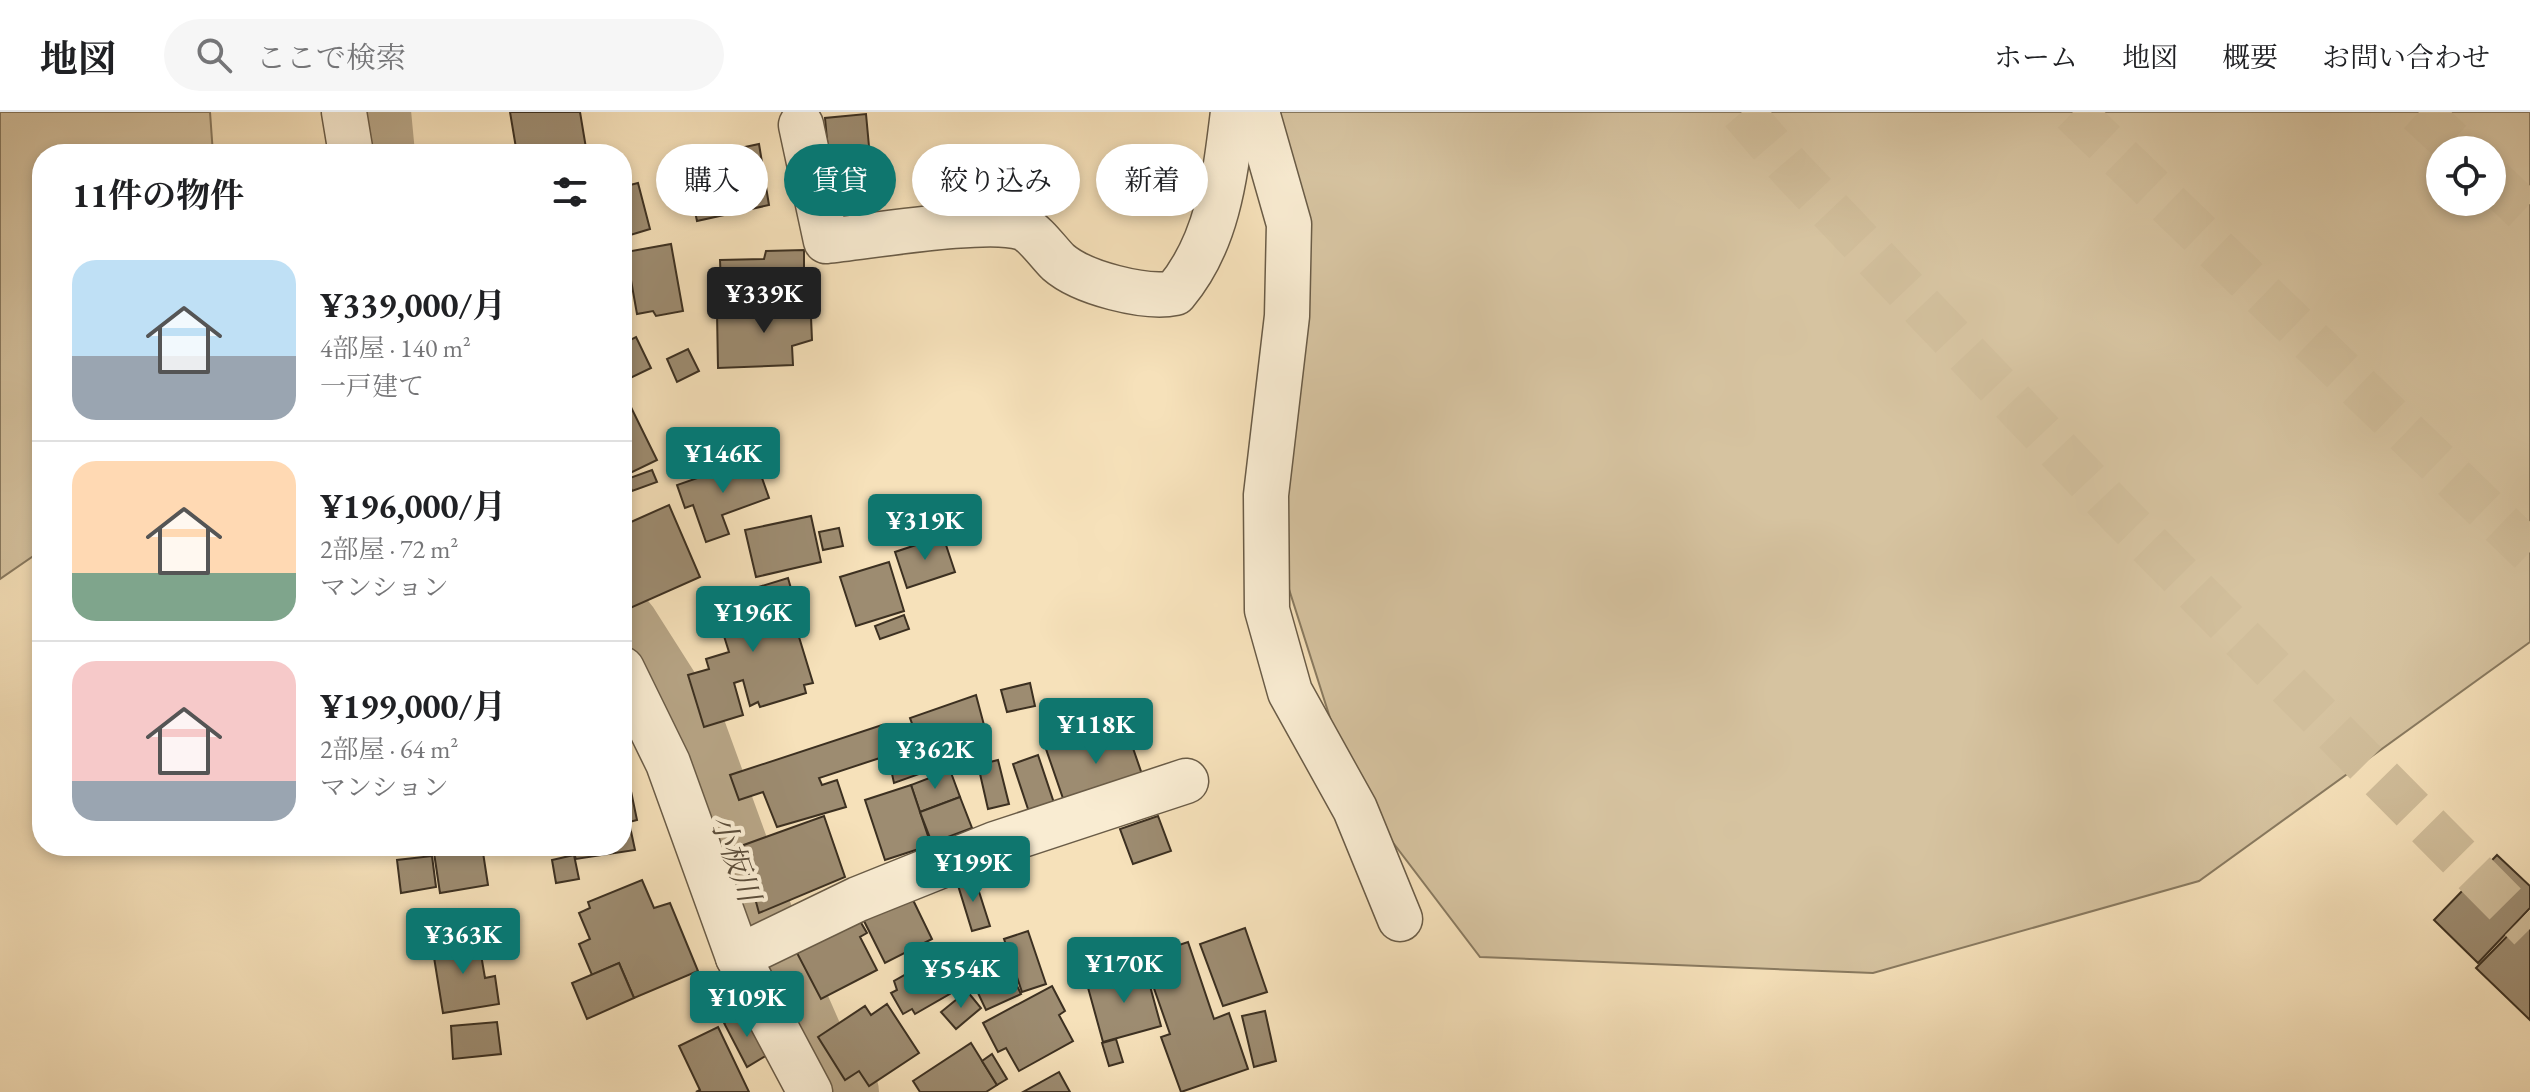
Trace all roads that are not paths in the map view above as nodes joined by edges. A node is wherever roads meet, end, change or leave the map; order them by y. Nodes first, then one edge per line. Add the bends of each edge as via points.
1 (344, 112) edge
2 (1233, 112) edge
3 (1257, 112) edge
4 (801, 125) dead end
5 (349, 144) edge
6 (632, 689) edge
7 (1186, 781) dead end
8 (1400, 919) dead end
9 (738, 957) junction
10 (810, 1092) edge

1 - 5 street
2 - 4 street via 1218,210 1204,249 1175,293 1156,297 1123,290 1062,265 1024,228 985,225 826,241
3 - 8 street via 1289,224 1287,316 1266,495 1267,610 1290,692 1355,809
6 - 9 street via 668,763
7 - 9 street via 995,844 858,899
9 - 10 street

